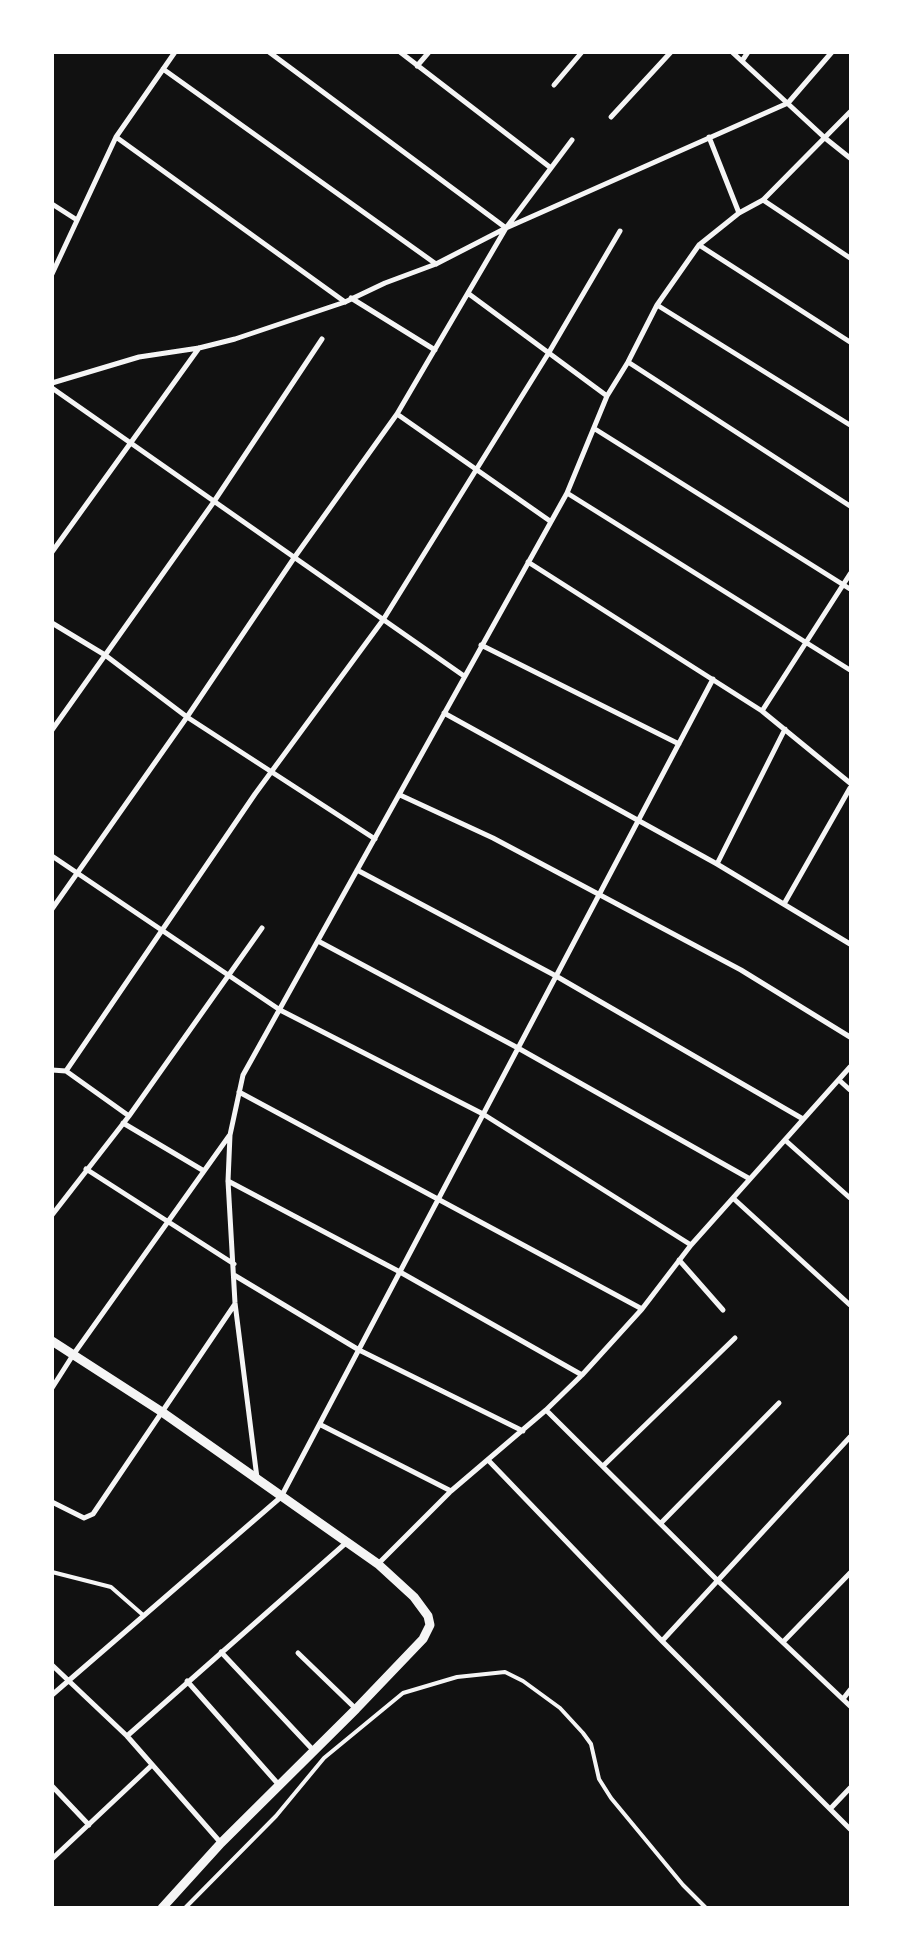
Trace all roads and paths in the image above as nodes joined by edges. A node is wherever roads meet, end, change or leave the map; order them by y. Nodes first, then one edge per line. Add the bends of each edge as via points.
1 (175, 52) edge
2 (270, 52) edge
3 (400, 52) edge
4 (429, 52) edge
5 (582, 52) edge
6 (672, 52) edge
7 (732, 52) edge
8 (748, 52) edge
9 (832, 52) edge
10 (742, 61) junction
11 (417, 66) junction
12 (163, 69) junction
13 (554, 85) dead end
14 (788, 103) junction
15 (850, 112) edge
16 (612, 117) dead end
17 (116, 137) junction
18 (709, 137) junction
19 (825, 138) junction
20 (572, 140) dead end
21 (850, 158) edge
22 (551, 168) junction
23 (763, 200) junction
24 (52, 204) edge
25 (738, 213) junction
26 (77, 220) junction
27 (506, 228) junction
28 (620, 231) dead end
29 (699, 246) junction
30 (850, 258) edge
31 (436, 264) junction
32 (52, 274) edge
33 (469, 294) junction
34 (351, 298) junction
35 (345, 302) junction
36 (657, 305) junction
37 (322, 339) dead end
38 (850, 342) edge
39 (198, 348) junction
40 (435, 350) junction
41 (548, 354) junction
42 (628, 362) junction
43 (52, 383) edge
44 (52, 388) edge
45 (607, 396) junction
46 (397, 414) junction
47 (850, 425) edge
48 (595, 429) junction
49 (132, 444) junction
50 (476, 470) junction
51 (568, 493) junction
52 (214, 502) junction
53 (850, 506) edge
54 (550, 521) junction
55 (52, 552) edge
56 (294, 558) junction
57 (528, 562) junction
58 (850, 574) edge
59 (844, 585) junction
60 (850, 589) edge
61 (383, 620) junction
62 (52, 623) edge
63 (807, 642) junction
64 (481, 645) junction
65 (105, 655) junction
66 (850, 670) edge
67 (464, 676) junction
68 (713, 679) junction
69 (762, 711) junction
70 (444, 713) junction
71 (187, 717) junction
72 (785, 729) junction
73 (52, 730) edge
74 (678, 744) junction
75 (271, 773) junction
76 (850, 783) edge
77 (850, 788) edge
78 (400, 796) junction
79 (638, 820) junction
80 (375, 839) junction
81 (52, 856) edge
82 (717, 864) junction
83 (357, 870) junction
84 (77, 873) junction
85 (599, 896) junction
86 (784, 904) junction
87 (52, 910) edge
88 (262, 928) dead end
89 (161, 931) junction
90 (318, 941) junction
91 (850, 944) edge
92 (229, 976) junction
93 (556, 976) junction
94 (280, 1010) junction
95 (850, 1037) edge
96 (518, 1048) junction
97 (850, 1067) edge
98 (52, 1070) edge
99 (66, 1071) junction
100 (839, 1080) junction
101 (850, 1090) edge
102 (239, 1092) junction
103 (483, 1114) junction
104 (129, 1116) junction
105 (803, 1119) junction
106 (123, 1123) junction
107 (230, 1135) junction
108 (785, 1140) junction
109 (86, 1169) junction
110 (204, 1171) junction
111 (750, 1179) junction
112 (228, 1181) junction
113 (438, 1198) junction
114 (733, 1198) junction
115 (850, 1198) edge
116 (52, 1215) edge
117 (168, 1222) junction
118 (691, 1245) junction
119 (679, 1260) junction
120 (234, 1264) junction
121 (400, 1272) junction
122 (234, 1276) junction
123 (235, 1303) junction
124 (850, 1305) edge
125 (642, 1309) junction
126 (723, 1310) dead end
127 (736, 1338) dead end
128 (52, 1341) edge
129 (358, 1350) junction
130 (73, 1355) junction
131 (582, 1375) junction
132 (52, 1388) edge
133 (779, 1403) dead end
134 (546, 1410) junction
135 (162, 1412) junction
136 (320, 1426) junction
137 (523, 1431) junction
138 (850, 1438) edge
139 (489, 1461) junction
140 (603, 1466) junction
141 (258, 1478) junction
142 (451, 1491) junction
143 (281, 1497) junction
144 (52, 1502) edge
145 (661, 1523) junction
146 (347, 1542) junction
147 (378, 1564) junction
148 (52, 1572) edge
149 (850, 1573) edge
150 (718, 1581) junction
151 (144, 1615) junction
152 (662, 1641) junction
153 (783, 1642) junction
154 (221, 1652) junction
155 (298, 1653) dead end
156 (52, 1665) edge
157 (67, 1680) junction
158 (187, 1681) junction
159 (850, 1690) edge
160 (52, 1695) edge
161 (843, 1699) junction
162 (850, 1706) edge
163 (356, 1709) junction
164 (127, 1736) junction
165 (314, 1751) junction
166 (152, 1765) junction
167 (279, 1785) junction
168 (52, 1786) edge
169 (850, 1788) edge
170 (830, 1808) junction
171 (89, 1825) junction
172 (850, 1829) edge
173 (220, 1843) junction
174 (52, 1858) edge
175 (162, 1908) edge
176 (185, 1908) edge
177 (706, 1908) edge

1 - 12 street
2 - 27 street
3 - 11 street
4 - 11 street
5 - 13 street
6 - 16 street
7 - 10 street
8 - 10 street
9 - 14 street
10 - 14 street
11 - 22 street
12 - 17 street
12 - 31 street
14 - 18 street
14 - 19 street
15 - 19 street
17 - 26 street
17 - 35 street
18 - 25 street
18 - 27 street
19 - 21 street
19 - 23 street
20 - 22 street
22 - 27 street
23 - 25 street
23 - 30 street
24 - 26 street
25 - 29 street
26 - 32 street
27 - 31 street
27 - 33 street
28 - 41 street
29 - 36 street
29 - 38 street
31 - 34 street
33 - 40 street
33 - 41 street
34 - 35 street
34 - 40 street
35 - 39 street
36 - 42 street
36 - 47 street
37 - 52 street
39 - 43 street via 139,357
39 - 49 street
40 - 46 street
41 - 45 street
41 - 50 street
42 - 45 street
42 - 53 street
44 - 49 street
45 - 48 street
46 - 50 street
46 - 56 street
48 - 51 street
48 - 59 street
49 - 52 street
49 - 55 street
50 - 54 street
50 - 61 street
51 - 54 street
51 - 63 street
52 - 56 street
52 - 65 street
54 - 57 street
56 - 61 street
56 - 71 street
57 - 64 street
57 - 68 street
58 - 59 street
59 - 60 street
59 - 63 street
61 - 67 street
61 - 75 street
62 - 65 street
63 - 66 street
63 - 69 street
64 - 67 street
64 - 74 street
65 - 71 street
65 - 73 street
67 - 70 street
68 - 69 street
68 - 74 street
69 - 72 street
70 - 78 street
70 - 79 street
71 - 75 street
71 - 84 street
72 - 76 street
72 - 82 street
74 - 79 street
75 - 80 street
75 - 89 street
77 - 86 street
78 - 80 street
78 - 85 street via 493,838
79 - 82 street
79 - 85 street
80 - 83 street
81 - 84 street
82 - 86 street
83 - 90 street
83 - 93 street
84 - 87 street
84 - 89 street
85 - 93 street
85 - 95 street via 741,970
86 - 91 street
88 - 92 street
89 - 92 street
89 - 99 street
90 - 94 street
90 - 96 street
92 - 94 street
92 - 104 street
93 - 96 street
93 - 105 street
94 - 102 street via 243,1075
94 - 103 street
96 - 103 street
96 - 111 street
97 - 100 street
98 - 99 street
99 - 104 street
100 - 101 street
100 - 105 street
102 - 107 street
102 - 113 street
103 - 113 street
103 - 118 street
104 - 106 street
105 - 108 street
106 - 109 street
106 - 110 street
107 - 110 street
107 - 112 street
108 - 111 street
108 - 115 street
109 - 116 street
109 - 117 street
110 - 117 street
111 - 114 street
112 - 120 street
112 - 121 street
113 - 121 street
113 - 125 street
114 - 118 street
114 - 124 street
117 - 120 street
117 - 130 street
118 - 119 street
119 - 125 street
119 - 126 street
120 - 122 street
121 - 129 street
121 - 131 street
122 - 123 street
122 - 129 street
123 - 135 street
123 - 141 street
125 - 131 street
127 - 140 street
128 - 130 street
129 - 136 street
129 - 137 street
130 - 132 street
130 - 135 street
131 - 134 street
133 - 145 street
134 - 137 street
134 - 140 street
135 - 141 street
135 - 144 street via 93,1514 84,1518
136 - 142 street
136 - 143 street
137 - 139 street
138 - 150 street
139 - 142 street
139 - 152 street
140 - 145 street
141 - 143 street
142 - 147 street
143 - 146 street
143 - 151 street
145 - 150 street
146 - 147 street
146 - 154 street
147 - 163 street via 420,1603 430,1626 423,1639
148 - 151 lane via 111,1587
149 - 153 street
150 - 152 street
150 - 153 street
151 - 157 street
152 - 170 street
153 - 161 street
154 - 158 street
154 - 165 street
155 - 163 street
156 - 157 street
157 - 160 street
157 - 164 street
158 - 164 street
158 - 167 street
159 - 161 street
161 - 162 street
163 - 165 street
164 - 166 street
165 - 167 street
166 - 171 street
166 - 173 street
167 - 173 street
168 - 171 street
169 - 170 street
170 - 172 street
171 - 174 street
173 - 175 street
176 - 177 lane via 276,1816 324,1758 403,1693 456,1677 505,1672 560,1708 583,1732 591,1744 599,1778 611,1798

